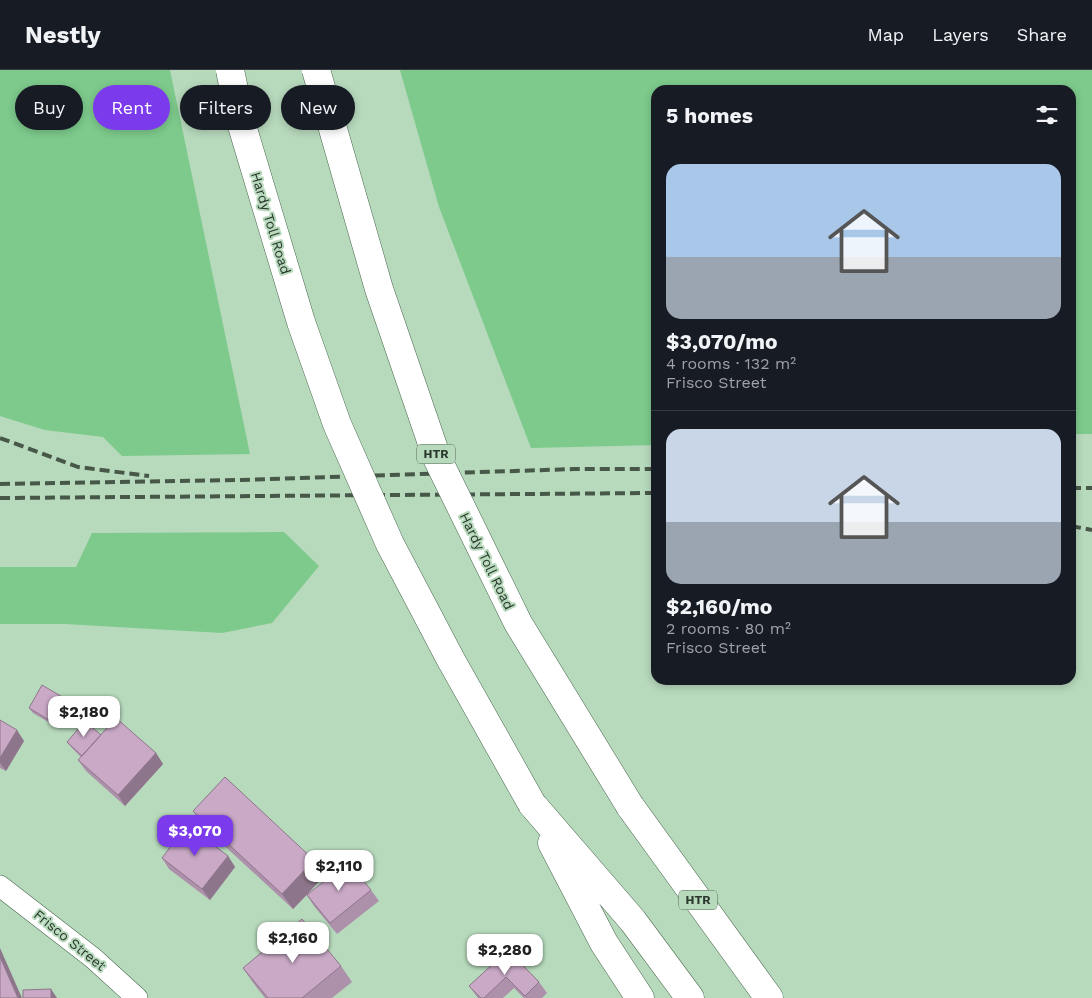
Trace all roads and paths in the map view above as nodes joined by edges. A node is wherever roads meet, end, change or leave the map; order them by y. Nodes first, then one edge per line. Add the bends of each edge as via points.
1 (230, 70) edge
2 (316, 70) edge
3 (532, 804) junction
4 (0, 886) edge
5 (137, 998) edge
6 (640, 998) edge
7 (690, 998) edge
8 (769, 998) edge

1 - 3 highway, Hardy Toll Road, bridge via 240,118 300,322 337,424 390,544
2 - 8 highway, Hardy Toll Road / HTR, bridge via 379,289 437,458 518,623 630,806
3 - 6 highway via 604,943
3 - 7 highway via 633,921
4 - 5 street, Frisco Street via 93,958

